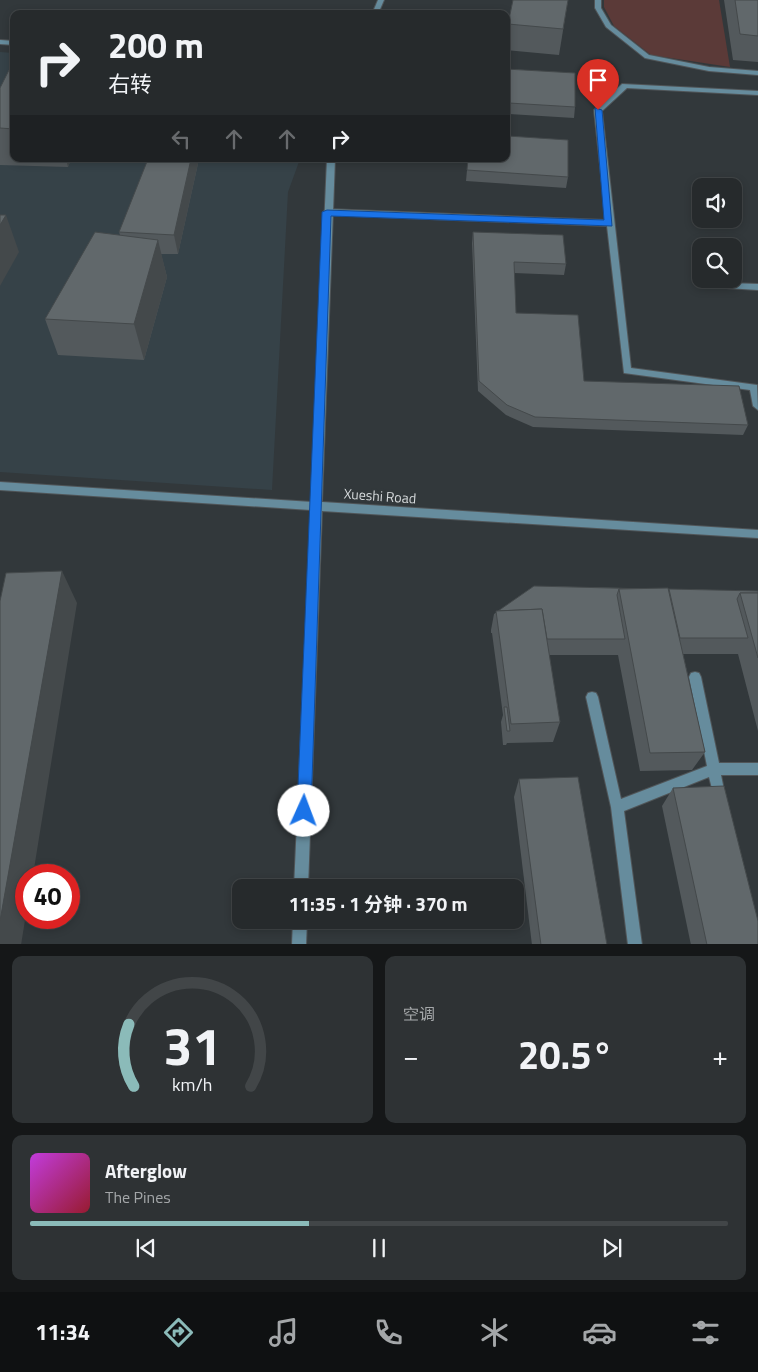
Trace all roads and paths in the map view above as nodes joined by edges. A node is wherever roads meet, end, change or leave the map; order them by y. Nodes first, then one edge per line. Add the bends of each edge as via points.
1 (598, 0) edge
2 (758, 73) edge
3 (758, 93) edge
4 (331, 162) edge
5 (327, 212) junction
6 (609, 224) junction
7 (742, 286) edge
8 (758, 287) edge
9 (758, 406) edge
10 (0, 486) edge
11 (315, 505) junction
12 (758, 534) edge
13 (695, 677) dead end
14 (592, 697) dead end
15 (714, 769) junction
16 (758, 769) edge
17 (617, 807) junction
18 (722, 808) edge
19 (301, 879) edge
20 (300, 929) edge
21 (299, 944) edge
22 (635, 944) edge

1 - 2 street via 598,8 608,26 647,57 709,69
3 - 6 street via 625,86 598,110
4 - 5 street
5 - 6 street
5 - 11 street
6 - 9 street via 626,371 754,387
7 - 8 street
10 - 11 street, Xueshi Road
11 - 12 street, Xueshi Road
11 - 19 street
13 - 15 street
14 - 17 street
15 - 16 street
15 - 17 street
15 - 18 street
17 - 22 street
20 - 21 street

